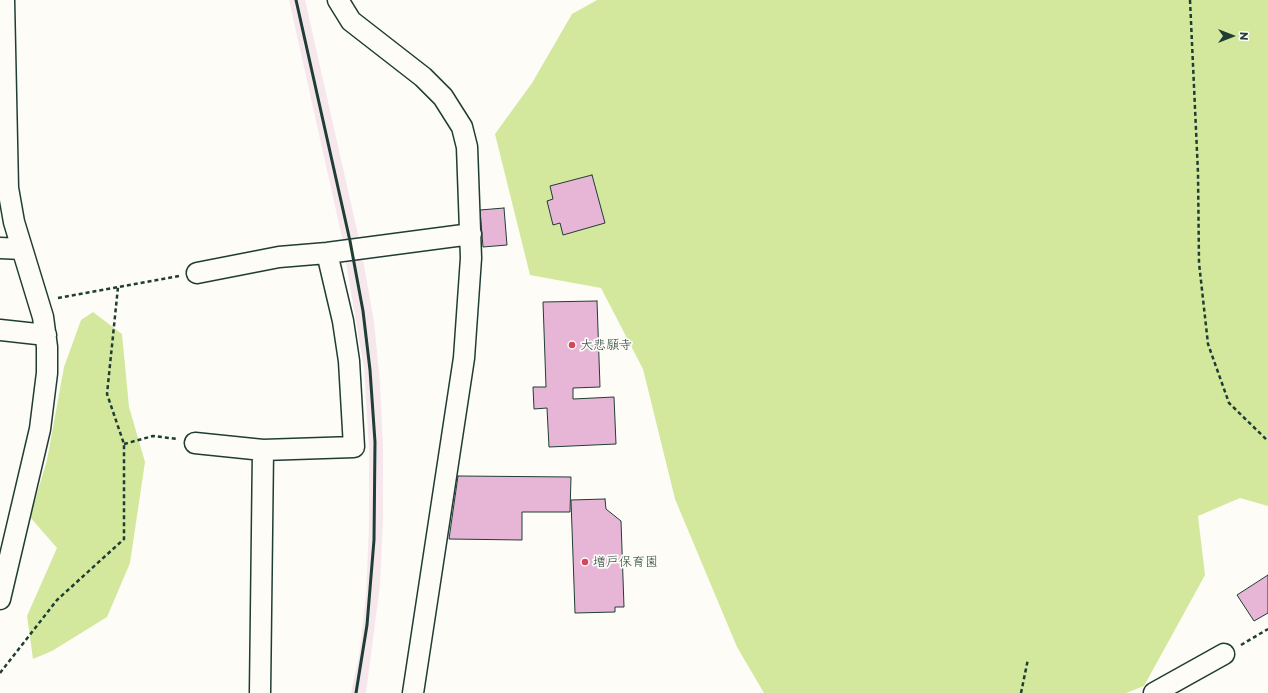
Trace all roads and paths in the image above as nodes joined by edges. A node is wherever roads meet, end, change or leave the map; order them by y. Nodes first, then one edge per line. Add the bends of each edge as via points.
1 (4, 0) edge
2 (338, 0) edge
3 (1190, 0) edge
4 (471, 234) junction
5 (0, 248) edge
6 (22, 249) junction
7 (327, 253) junction
8 (197, 272) joint
9 (118, 287) junction
10 (39, 301) junction
11 (0, 330) edge
12 (46, 335) junction
13 (1268, 441) edge
14 (195, 443) joint
15 (124, 444) junction
16 (263, 450) junction
17 (0, 599) edge
18 (1268, 629) edge
19 (1224, 654) joint
20 (1028, 659) dead end
21 (0, 673) edge
22 (260, 693) edge
23 (413, 693) edge
24 (1021, 693) edge
25 (1154, 693) edge

1 - 6 street via 8,188
2 - 4 street via 351,21 434,87 458,117 466,135
3 - 13 path via 1198,173 1199,263 1208,344 1229,403
4 - 7 street
4 - 23 street via 470,290 464,358
5 - 6 street
6 - 10 street
7 - 8 street via 279,257
7 - 16 street via 343,321 349,361 354,447
8 - 9 path
9 - 10 path
9 - 15 path via 107,394
10 - 12 street
11 - 12 street
12 - 17 street via 47,373 42,418
14 - 15 path via 153,436
14 - 16 street
15 - 21 path via 124,538 57,600
16 - 22 street
18 - 19 path
19 - 25 street
20 - 24 path

